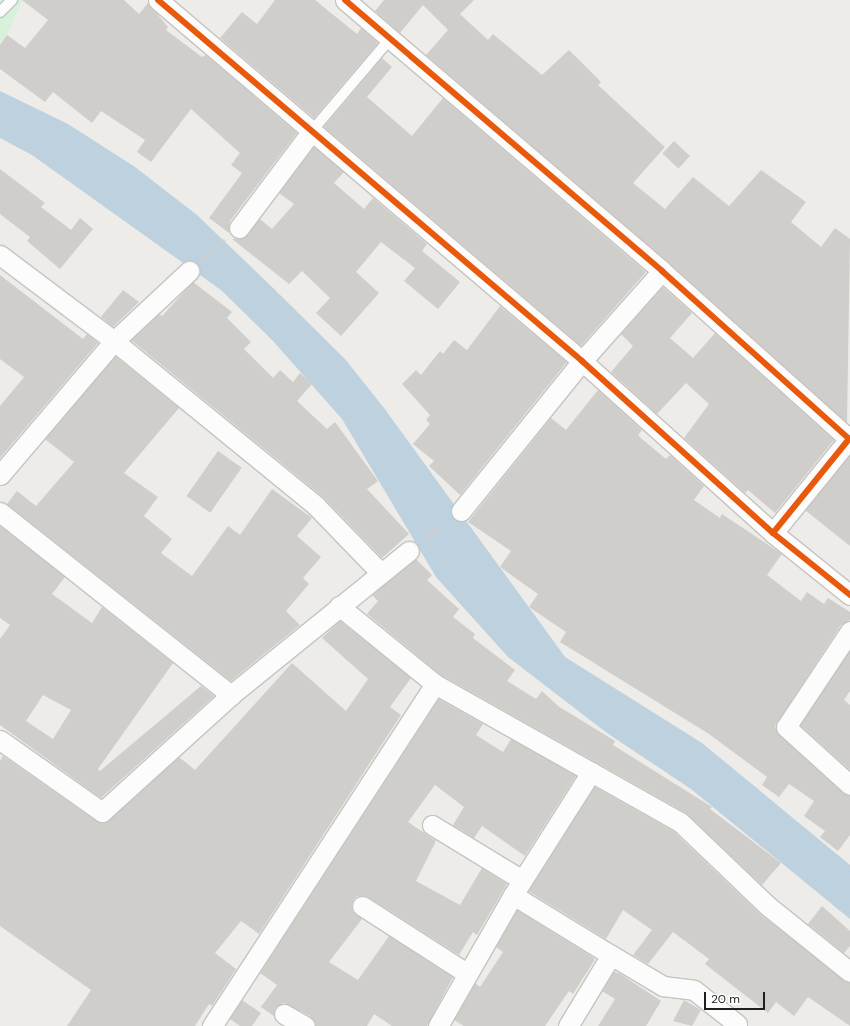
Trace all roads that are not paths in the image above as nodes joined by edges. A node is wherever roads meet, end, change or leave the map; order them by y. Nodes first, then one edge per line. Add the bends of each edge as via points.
1 (12, 0) edge
2 (158, 0) edge
3 (345, 0) edge
4 (0, 12) edge
5 (390, 38) junction
6 (311, 132) junction
7 (239, 228) road end
8 (0, 255) edge
9 (189, 271) road end
10 (662, 271) junction
11 (114, 341) junction
12 (582, 361) junction
13 (849, 440) edge
14 (0, 475) edge
15 (461, 511) road end
16 (0, 512) edge
17 (773, 533) junction
18 (409, 551) road end
19 (380, 572) junction
20 (850, 595) edge
21 (339, 606) junction
22 (850, 632) edge
23 (435, 684) junction
24 (231, 695) junction
25 (0, 740) edge
26 (591, 772) junction
27 (850, 785) edge
28 (432, 825) dead end
29 (517, 887) junction
30 (362, 906) dead end
31 (611, 955) junction
32 (465, 972) junction
33 (850, 972) edge
34 (284, 1014) dead end
35 (738, 1025) edge
36 (212, 1026) edge
37 (305, 1026) edge
38 (438, 1026) edge
39 (568, 1026) edge

1 - 4 lane
2 - 6 street
3 - 5 street
5 - 6 lane
5 - 10 street
6 - 7 street
6 - 12 street
8 - 11 street
9 - 11 street
10 - 12 street
10 - 13 street
11 - 14 street
11 - 19 street via 316,506
12 - 15 street
12 - 17 street
13 - 17 street
16 - 24 street
17 - 20 street
18 - 19 street
19 - 21 street
21 - 23 street
21 - 24 street
22 - 27 street via 786,727
23 - 26 street
23 - 36 street
24 - 25 street via 102,812
26 - 29 street
26 - 33 street via 680,822 768,906
28 - 29 street
29 - 31 street
29 - 32 street
30 - 32 street
31 - 35 street via 663,986 694,990
31 - 39 street
32 - 38 street
34 - 37 street

